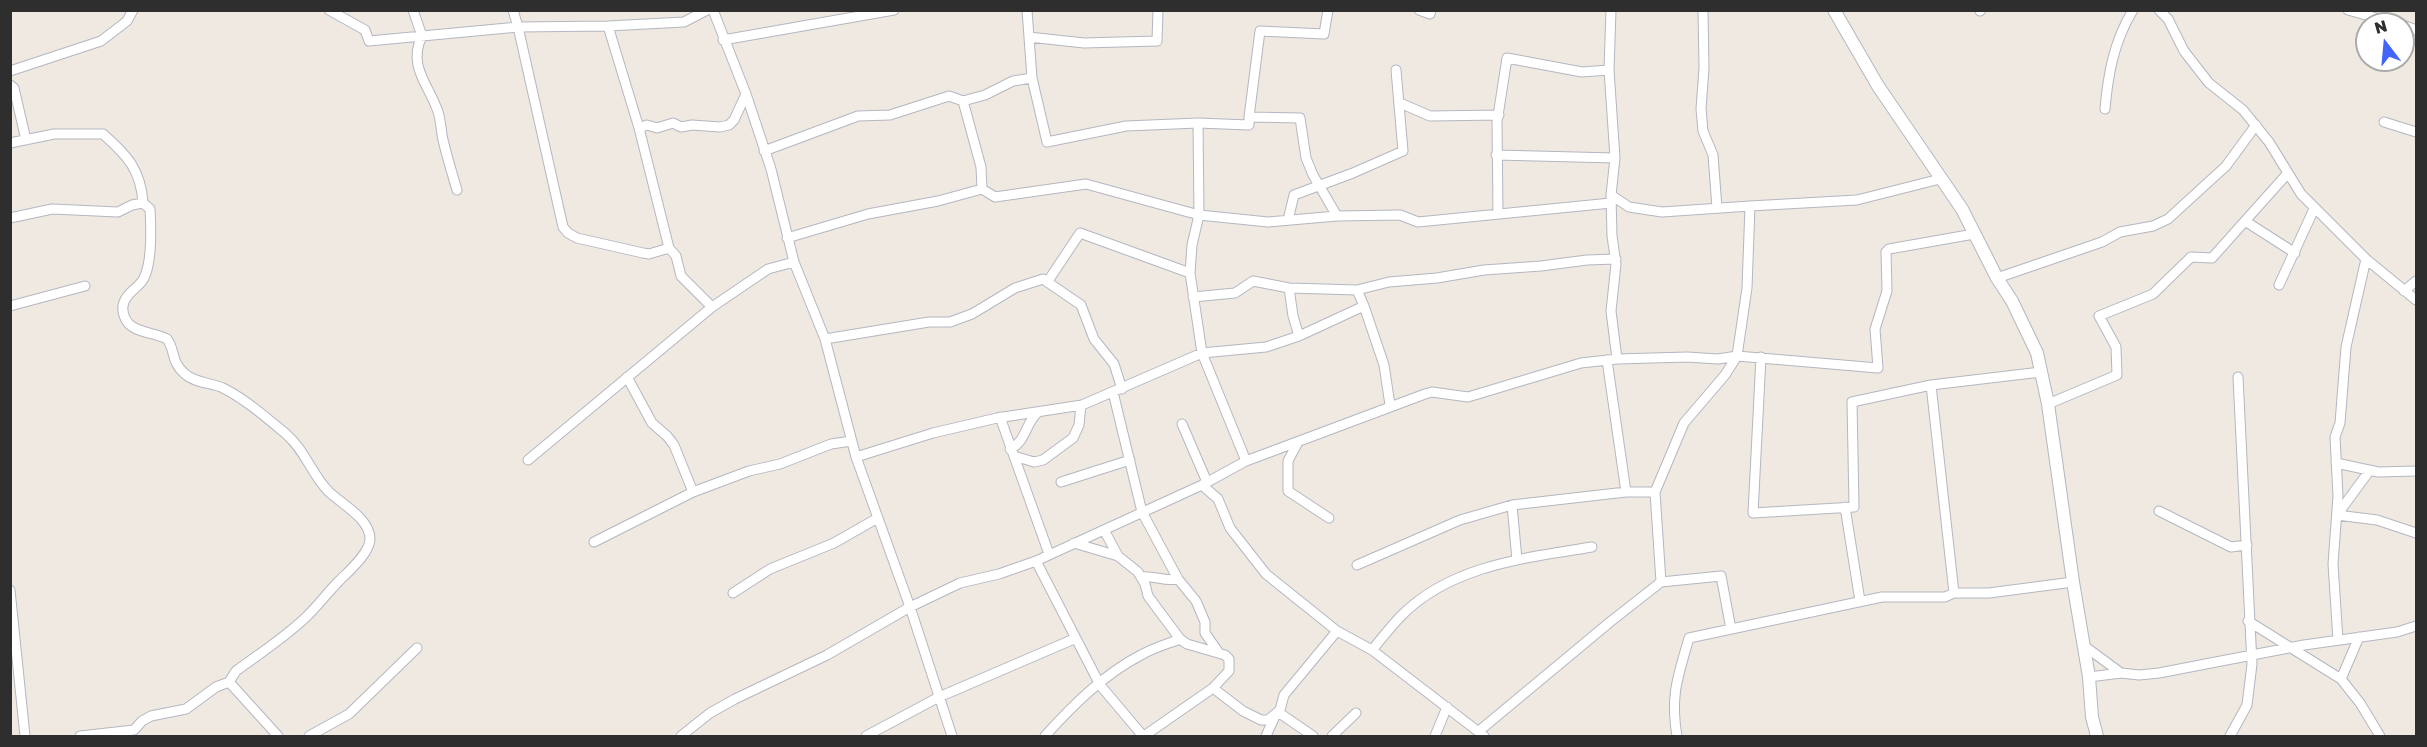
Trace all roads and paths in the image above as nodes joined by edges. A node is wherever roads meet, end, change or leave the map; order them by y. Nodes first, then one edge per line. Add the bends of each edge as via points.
1 (133, 10) edge
2 (329, 10) edge
3 (413, 10) edge
4 (513, 10) edge
5 (707, 10) edge
6 (713, 10) edge
7 (894, 10) edge
8 (1027, 10) edge
9 (1158, 10) edge
10 (1328, 10) edge
11 (1419, 10) edge
12 (1431, 10) edge
13 (1611, 10) edge
14 (1703, 10) edge
15 (1834, 10) edge
16 (2133, 10) edge
17 (2160, 10) edge
18 (608, 26) junction
19 (518, 27) junction
20 (422, 36) junction
21 (1029, 37) junction
22 (723, 40) junction
23 (1396, 69) dead end
24 (1609, 70) junction
25 (10, 71) edge
26 (1032, 78) junction
27 (10, 85) edge
28 (746, 94) junction
29 (963, 101) junction
30 (1400, 103) junction
31 (2105, 109) dead end
32 (1499, 115) junction
33 (1249, 117) junction
34 (2384, 122) dead end
35 (1198, 123) junction
36 (2256, 124) junction
37 (639, 128) junction
38 (2416, 132) edge
39 (26, 140) junction
40 (10, 143) edge
41 (764, 152) junction
42 (1496, 155) junction
43 (1615, 158) junction
44 (2288, 173) junction
45 (1940, 179) junction
46 (1320, 186) junction
47 (982, 189) junction
48 (457, 190) dead end
49 (1611, 199) junction
50 (143, 203) junction
51 (1750, 206) junction
52 (1717, 208) junction
53 (2314, 209) junction
54 (1498, 213) junction
55 (1199, 215) junction
56 (1337, 216) junction
57 (10, 218) edge
58 (1288, 220) junction
59 (2245, 221) junction
60 (1974, 234) junction
61 (787, 238) junction
62 (669, 248) junction
63 (2295, 253) junction
64 (1616, 259) junction
65 (2366, 260) junction
66 (794, 261) junction
67 (1190, 273) junction
68 (1997, 278) junction
69 (1048, 281) junction
70 (2416, 281) edge
71 (2279, 285) dead end
72 (85, 286) dead end
73 (1289, 288) junction
74 (1358, 290) junction
75 (2404, 291) junction
76 (1193, 297) junction
77 (2416, 300) edge
78 (10, 306) edge
79 (1364, 306) junction
80 (712, 307) junction
81 (1299, 336) junction
82 (825, 339) junction
83 (1202, 353) junction
84 (1737, 356) junction
85 (1761, 357) junction
86 (1612, 359) junction
87 (2041, 372) junction
88 (627, 377) junction
89 (2238, 377) dead end
90 (1931, 386) junction
91 (1118, 391) junction
92 (2049, 404) junction
93 (1081, 405) junction
94 (1390, 405) junction
95 (1039, 412) junction
96 (1000, 417) junction
97 (1182, 424) dead end
98 (852, 441) junction
99 (1298, 442) junction
100 (1012, 453) junction
101 (856, 457) junction
102 (528, 460) dead end
103 (1130, 460) junction
104 (1246, 461) junction
105 (2336, 464) junction
106 (2370, 470) junction
107 (2416, 471) edge
108 (1061, 482) dead end
109 (1204, 483) junction
110 (693, 492) junction
111 (1626, 492) junction
112 (1655, 492) junction
113 (1512, 505) junction
114 (1845, 507) junction
115 (2159, 511) dead end
116 (1142, 512) junction
117 (2337, 515) junction
118 (1329, 518) dead end
119 (876, 519) junction
120 (1104, 530) junction
121 (2416, 533) edge
122 (594, 542) dead end
123 (1074, 543) junction
124 (2247, 545) junction
125 (1592, 547) dead end
126 (1049, 554) junction
127 (1118, 556) junction
128 (1517, 560) junction
129 (1036, 561) junction
130 (1357, 565) dead end
131 (1141, 577) junction
132 (1178, 579) junction
133 (1661, 582) junction
134 (2073, 582) junction
135 (10, 590) edge
136 (732, 593) dead end
137 (1954, 593) junction
138 (1860, 601) junction
139 (910, 607) junction
140 (2248, 621) junction
141 (2416, 626) edge
142 (1731, 628) junction
143 (1336, 630) junction
144 (1206, 633) junction
145 (13, 634) edge
146 (2360, 637) junction
147 (1074, 639) junction
148 (1182, 640) junction
149 (2338, 640) junction
150 (2083, 645) junction
151 (417, 648) dead end
152 (2291, 648) junction
153 (1372, 650) junction
154 (1219, 653) junction
155 (2251, 655) junction
156 (2121, 673) junction
157 (2089, 677) junction
158 (2341, 679) junction
159 (229, 682) junction
160 (1100, 685) junction
161 (1213, 688) junction
162 (939, 697) junction
163 (1447, 707) junction
164 (1356, 713) dead end
165 (1276, 714) junction
166 (1482, 734) edge
167 (25, 736) edge
168 (80, 736) edge
169 (278, 736) edge
170 (309, 736) edge
171 (681, 736) edge
172 (866, 736) edge
173 (952, 736) edge
174 (1046, 736) edge
175 (1144, 736) edge
176 (1266, 736) edge
177 (1313, 736) edge
178 (1332, 736) edge
179 (1435, 736) edge
180 (1677, 736) edge
181 (2097, 736) edge
182 (2230, 736) edge
183 (2380, 736) edge

1 - 25 street via 127,21 101,41
2 - 20 street via 365,30 369,41
3 - 20 street
4 - 19 street
5 - 18 street via 684,22
6 - 22 street
7 - 22 street
8 - 21 street
9 - 21 street via 1157,40 1084,43
10 - 33 street via 1324,34 1260,31
11 - 12 street via 1430,14
13 - 24 street
14 - 52 street via 1701,109 1703,131 1713,155
15 - 45 street via 1878,86
16 - 31 street via 2122,28 2108,76
17 - 36 street via 2198,69
18 - 19 street
18 - 37 street
19 - 20 street
19 - 62 street via 563,227 577,238 643,253
20 - 48 street via 419,72 438,111
21 - 26 street
22 - 28 street
23 - 30 street
24 - 32 street via 1582,72 1507,58
24 - 43 street
26 - 29 street via 1012,81
26 - 35 street via 1047,141 1126,126
27 - 39 street via 14,88
28 - 37 street via 734,120 720,128 681,127 673,123
28 - 41 street
29 - 41 street via 949,96 890,115 858,116
29 - 47 street via 981,167
30 - 32 street via 1430,116
30 - 46 street via 1402,151
32 - 42 street
33 - 35 street via 1249,125
33 - 46 street via 1300,118 1306,158
34 - 38 street
35 - 55 street
36 - 44 street
36 - 68 street via 2226,166 2168,219 2120,232 2102,242
37 - 62 street
39 - 40 street
39 - 50 street via 54,134 103,134 126,154 142,184
41 - 61 street
42 - 43 street
42 - 54 street
43 - 49 street
44 - 53 street
44 - 59 street
45 - 51 street via 1857,200
45 - 60 street
46 - 56 street
46 - 58 street via 1294,195
47 - 55 street via 996,197 1086,184
47 - 61 street via 868,214
49 - 52 street via 1629,207 1662,212
49 - 54 street
49 - 64 street
50 - 57 street via 118,212 52,209
50 - 159 street via 150,209 151,223 147,271 123,303 128,323 167,339 172,357 186,375 222,387 287,435 328,491 368,528 370,538 369,547 352,571 305,619 236,671
51 - 52 street
51 - 84 street via 1747,288
53 - 63 street
53 - 65 street
54 - 56 street via 1418,222 1400,214
55 - 58 street via 1268,222
55 - 67 street
56 - 58 street
59 - 63 street
59 - 92 street via 2212,258 2191,257 2153,294 2099,316 2116,347 2117,375
60 - 68 street
60 - 85 street via 1886,252 1887,291 1875,329 1878,368
61 - 66 street
62 - 80 street via 676,256 681,276
63 - 71 street
64 - 74 street via 1484,270 1389,282
64 - 86 street
65 - 75 street
65 - 105 street via 2346,347 2340,423 2335,437
66 - 80 street via 768,269
66 - 82 street
67 - 69 street via 1080,233
67 - 76 street
68 - 87 street via 2037,353
69 - 82 street via 1029,282 950,322
69 - 91 street via 1081,305 1094,339 1114,364
70 - 75 street
72 - 78 street
73 - 74 street
73 - 76 street via 1253,281 1235,293
73 - 81 street
74 - 79 street
75 - 77 street
76 - 83 street
79 - 81 street
79 - 94 street via 1384,364
80 - 88 street
81 - 83 street via 1266,347
82 - 98 street
83 - 91 street
83 - 104 street
84 - 85 street
84 - 86 street
84 - 112 street via 1684,423
85 - 114 street via 1753,513
86 - 94 street via 1581,363 1468,397 1432,392
86 - 111 street
87 - 90 street
87 - 92 street
88 - 102 street
88 - 110 street via 652,423 674,445
89 - 124 street
90 - 114 street via 1852,402 1854,507
90 - 137 street
91 - 93 street
91 - 103 street
92 - 134 street
93 - 95 street
93 - 100 street via 1073,438 1043,460 1034,462
94 - 99 street
95 - 96 street
95 - 100 street via 1031,418 1027,432
96 - 100 street
96 - 101 street
97 - 109 street
98 - 101 street
98 - 110 street via 831,444
99 - 104 street
99 - 118 street via 1288,461 1288,491
100 - 126 street
101 - 119 street
103 - 108 street
103 - 116 street
104 - 109 street
105 - 106 street
105 - 117 street
106 - 107 street
106 - 117 street
109 - 116 street
109 - 143 street via 1218,499 1230,528 1266,574
110 - 122 street
111 - 112 street
111 - 113 street
112 - 133 street
113 - 128 street
113 - 130 street via 1460,520
114 - 138 street
115 - 124 street via 2231,547
116 - 120 street
116 - 132 street
117 - 121 street via 2377,520
117 - 149 street via 2333,564
119 - 136 street via 834,543 771,569
119 - 139 street
120 - 123 street
120 - 127 street
123 - 126 street
123 - 127 street
124 - 140 street
125 - 128 street
126 - 129 street
127 - 131 street
128 - 153 street via 1449,581 1402,615
129 - 139 street via 960,583
129 - 147 street
131 - 132 street
131 - 148 street via 1148,596
132 - 144 street via 1196,601
133 - 142 street via 1721,576
133 - 166 street
134 - 137 street via 1989,593
134 - 150 street
135 - 145 street
137 - 138 street via 1944,597
138 - 142 street
139 - 162 street
139 - 171 street via 827,655 719,708
140 - 152 street
140 - 155 street
141 - 146 street
142 - 180 street via 1689,638 1674,692
143 - 153 street
143 - 165 street via 1284,695
144 - 148 street
144 - 154 street
145 - 167 street
146 - 149 street
146 - 158 street
147 - 160 street
147 - 162 street
148 - 154 street
148 - 160 street via 1143,654
149 - 152 street
150 - 156 street
150 - 157 street
151 - 170 street via 349,714
152 - 155 street
152 - 158 street
153 - 163 street
154 - 161 street via 1231,665
155 - 156 street via 2159,673
155 - 182 street via 2248,698
156 - 157 street
157 - 181 street
158 - 183 street
159 - 168 street via 186,709 141,721 134,730
159 - 169 street
160 - 174 street via 1071,707
160 - 175 street
161 - 165 street via 1261,720
161 - 175 street
162 - 172 street
162 - 173 street
163 - 166 street
163 - 179 street
164 - 178 street
165 - 176 street
165 - 177 street

